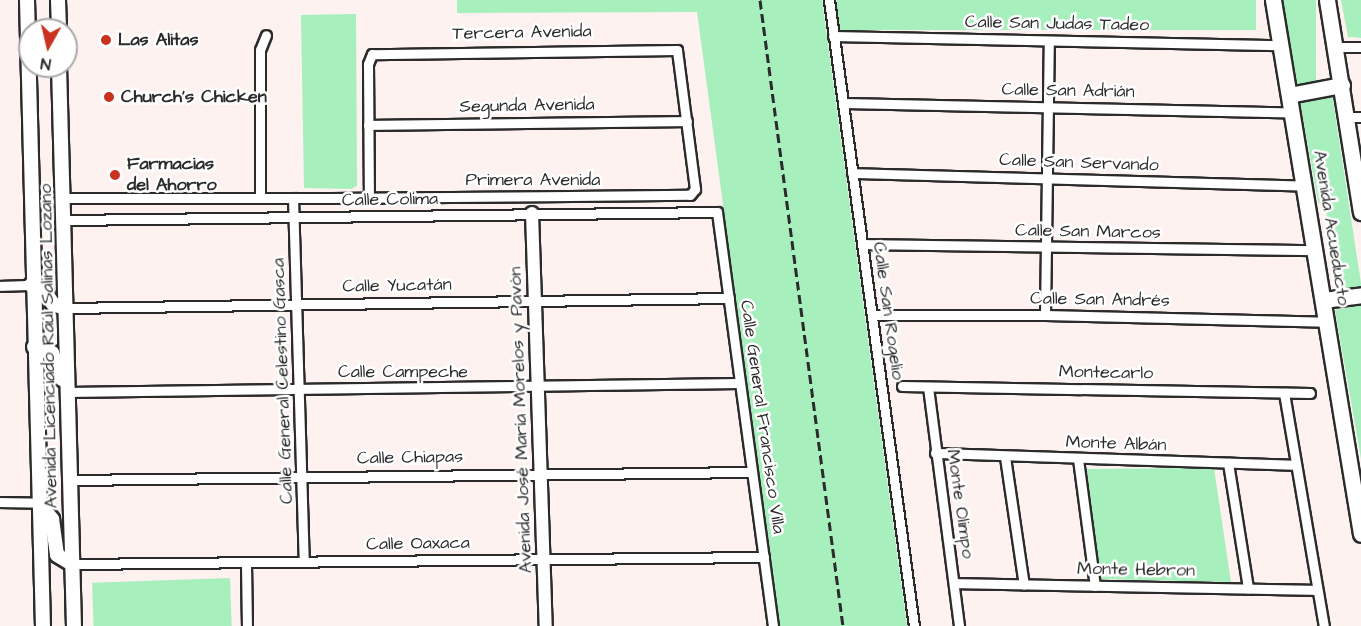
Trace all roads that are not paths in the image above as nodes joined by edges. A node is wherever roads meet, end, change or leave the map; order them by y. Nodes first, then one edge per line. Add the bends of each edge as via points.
1 (27, 0) edge
2 (58, 0) edge
3 (829, 0) edge
4 (1273, 0) edge
5 (1327, 0) edge
6 (59, 18) edge
7 (266, 35) dead end
8 (833, 36) junction
9 (1049, 40) junction
10 (1280, 45) junction
11 (1335, 47) junction
12 (1361, 47) edge
13 (59, 78) edge
14 (1342, 85) junction
15 (1289, 95) junction
16 (844, 103) junction
17 (1049, 107) junction
18 (1292, 112) junction
19 (1354, 117) edge
20 (687, 121) junction
21 (368, 125) junction
22 (852, 173) junction
23 (1047, 178) junction
24 (1304, 186) junction
25 (1359, 186) edge
26 (64, 198) junction
27 (260, 198) junction
28 (293, 198) junction
29 (369, 198) junction
30 (717, 212) joint
31 (1361, 212) edge
32 (532, 213) junction
33 (294, 218) junction
34 (65, 220) junction
35 (862, 244) junction
36 (1047, 248) junction
37 (1314, 250) junction
38 (32, 285) junction
39 (0, 286) edge
40 (1361, 295) edge
41 (729, 298) junction
42 (536, 299) junction
43 (1323, 300) junction
44 (299, 305) junction
45 (65, 308) junction
46 (873, 315) junction
47 (1045, 315) junction
48 (1326, 322) junction
49 (34, 347) junction
50 (740, 383) junction
51 (902, 386) dead end
52 (928, 387) junction
53 (301, 389) junction
54 (540, 389) junction
55 (66, 392) junction
56 (1284, 393) junction
57 (1310, 393) dead end
58 (935, 453) junction
59 (1005, 457) junction
60 (1078, 459) junction
61 (1228, 464) junction
62 (1296, 465) junction
63 (752, 472) junction
64 (541, 473) junction
65 (303, 476) junction
66 (69, 480) junction
67 (0, 502) edge
68 (39, 502) junction
69 (1361, 534) edge
70 (764, 557) junction
71 (544, 559) junction
72 (304, 562) junction
73 (72, 564) junction
74 (246, 564) junction
75 (954, 583) junction
76 (1024, 585) junction
77 (1095, 586) junction
78 (1248, 588) junction
79 (1317, 590) junction
80 (43, 626) edge
81 (74, 626) edge
82 (247, 626) edge
83 (546, 626) edge
84 (773, 626) edge
85 (914, 626) edge
86 (959, 626) edge
87 (1324, 626) edge

1 - 38 main road, Avenida Licenciado Raúl Salinas Lozano
2 - 6 main road
3 - 8 street, Calle San Rogelio
4 - 10 main road, Avenida Acueducto
5 - 11 main road, Avenida Acueducto
7 - 27 street via 260,50
8 - 9 street, Calle San Judas Tadeo
8 - 16 street, Calle San Rogelio
9 - 10 street, Calle San Judas Tadeo
9 - 17 street
10 - 15 main road, Avenida Acueducto
11 - 12 street
11 - 14 main road, Avenida Acueducto
13 - 26 main road, Avenida Licenciado Raúl Salinas Lozano
14 - 15 main road
14 - 19 main road, Avenida Acueducto
15 - 18 main road, Avenida Acueducto
16 - 17 street, Calle San Adrián
16 - 22 street, Calle San Rogelio
17 - 18 street, Calle San Adrián
17 - 23 street
18 - 24 main road, Avenida Acueducto
19 - 25 main road, Avenida Acueducto
20 - 21 street, Segunda Avenida
20 - 21 street, Tercera Avenida via 677,50 396,51 369,57
20 - 29 street, Primera Avenida via 695,189 684,196
21 - 29 street
22 - 23 street, Calle San Servando
22 - 35 street, Calle San Rogelio
23 - 24 street, Calle San Servando
23 - 36 street
24 - 37 main road, Avenida Acueducto
25 - 31 main road, Avenida Acueducto
26 - 27 street, Primera Avenida
26 - 34 main road, Avenida Licenciado Raúl Salinas Lozano
27 - 28 street, Primera Avenida
28 - 29 street, Primera Avenida
28 - 33 street, Calle General Celestino Gasca
30 - 32 street, Calle Colima
30 - 41 street, Calle General Francisco Villa
32 - 33 street, Calle Colima
32 - 42 street, Avenida José María Morelos y Pavón
33 - 34 street, Calle Colima
33 - 44 street, Calle General Celestino Gasca
34 - 45 main road, Avenida Licenciado Raúl Salinas Lozano
35 - 36 street, Calle San Marcos
35 - 46 street, Calle San Rogelio
36 - 37 street, Calle San Marcos
36 - 47 street
37 - 43 main road, Avenida Acueducto
38 - 39 street
38 - 45 main road via 42,287 53,304
38 - 49 main road, Avenida Licenciado Raúl Salinas Lozano
40 - 43 main road
41 - 42 street, Calle Yucatán
41 - 50 street, Calle General Francisco Villa
42 - 44 street, Calle Yucatán
42 - 54 street, Avenida José María Morelos y Pavón
43 - 48 main road, Avenida Acueducto
44 - 45 street, Calle Yucatán
44 - 53 street, Calle General Celestino Gasca
45 - 55 main road, Avenida Licenciado Raúl Salinas Lozano
46 - 47 street, Calle San Andrés
46 - 85 street, Calle San Rogelio
47 - 48 street, Calle San Andrés
48 - 69 main road, Avenida Acueducto
49 - 55 main road via 52,353
49 - 68 main road, Avenida Licenciado Raúl Salinas Lozano
50 - 54 street, Calle Campeche
50 - 63 street, Calle General Francisco Villa
51 - 52 street, Montecarlo
52 - 56 street, Montecarlo
52 - 58 street, Monte Olimpo
53 - 54 street, Calle Campeche
53 - 55 street, Calle Campeche
53 - 65 street, Calle General Celestino Gasca
54 - 64 street, Avenida José María Morelos y Pavón
55 - 66 main road, Avenida Licenciado Raúl Salinas Lozano
56 - 57 street, Montecarlo
56 - 62 street
58 - 59 street, Monte Albán
58 - 75 street, Monte Olimpo
59 - 60 street, Monte Albán
59 - 76 street
60 - 61 street, Monte Albán
60 - 77 street
61 - 62 street, Monte Albán
61 - 78 street
62 - 79 street
63 - 64 street, Calle Chiapas
63 - 70 street, Calle General Francisco Villa
64 - 65 street, Calle Chiapas
64 - 71 street, Avenida José María Morelos y Pavón
65 - 66 street, Calle Chiapas
65 - 72 street, Calle General Celestino Gasca
66 - 73 main road, Avenida Licenciado Raúl Salinas Lozano
67 - 68 street
68 - 73 main road via 52,519 57,555
68 - 80 main road, Avenida Licenciado Raúl Salinas Lozano
70 - 71 street, Calle Oaxaca
70 - 84 street, Calle General Francisco Villa
71 - 72 street, Calle Oaxaca
71 - 83 street, Avenida José María Morelos y Pavón
72 - 74 street, Calle Oaxaca
73 - 74 street, Calle Oaxaca
73 - 81 main road, Avenida Licenciado Raúl Salinas Lozano
74 - 82 street
75 - 76 street, Monte Hebron
75 - 86 street, Monte Olimpo
76 - 77 street, Monte Hebron
77 - 78 street, Monte Hebron
78 - 79 street, Monte Hebron
79 - 87 street

